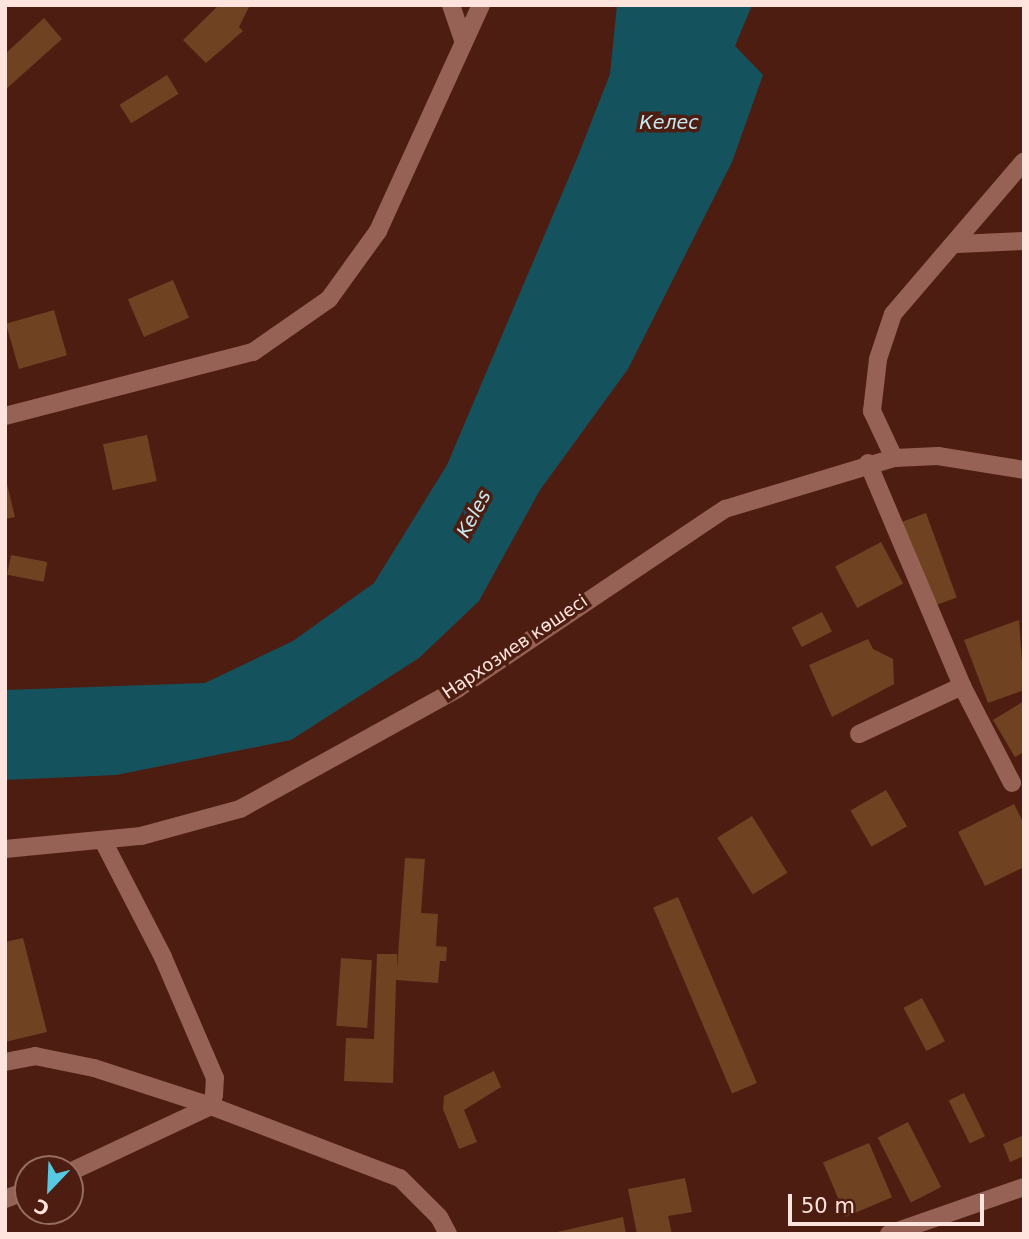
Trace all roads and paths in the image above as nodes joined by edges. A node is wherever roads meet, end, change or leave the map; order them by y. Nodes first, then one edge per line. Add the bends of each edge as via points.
1 (451, 5) edge
2 (481, 5) edge
3 (464, 42) junction
4 (1024, 161) edge
5 (1024, 241) edge
6 (957, 244) junction
7 (5, 416) edge
8 (894, 458) junction
9 (868, 463) junction
10 (1024, 470) edge
11 (962, 687) junction
12 (859, 734) dead end
13 (1012, 783) dead end
14 (103, 841) junction
15 (5, 849) edge
16 (5, 1062) edge
17 (211, 1106) junction
18 (84, 1165) edge
19 (1024, 1187) edge
20 (448, 1234) edge
21 (889, 1234) edge

1 - 3 street
2 - 3 street
3 - 7 street via 378,231 329,299 253,352
4 - 6 street
5 - 6 street
6 - 8 street via 935,261 892,314 878,359 872,411
8 - 9 street, Нархозиев көшесі
8 - 10 street, Нархозиев көшесі via 939,456
9 - 11 street
9 - 14 street, Нархозиев көшесі via 725,509 457,689 240,808 141,836
11 - 12 street
11 - 13 street
14 - 15 street, Нархозиев көшесі
14 - 17 street via 163,957 215,1078
16 - 17 street via 35,1056 94,1068
17 - 18 street
17 - 20 street via 400,1178 439,1217
19 - 21 street

